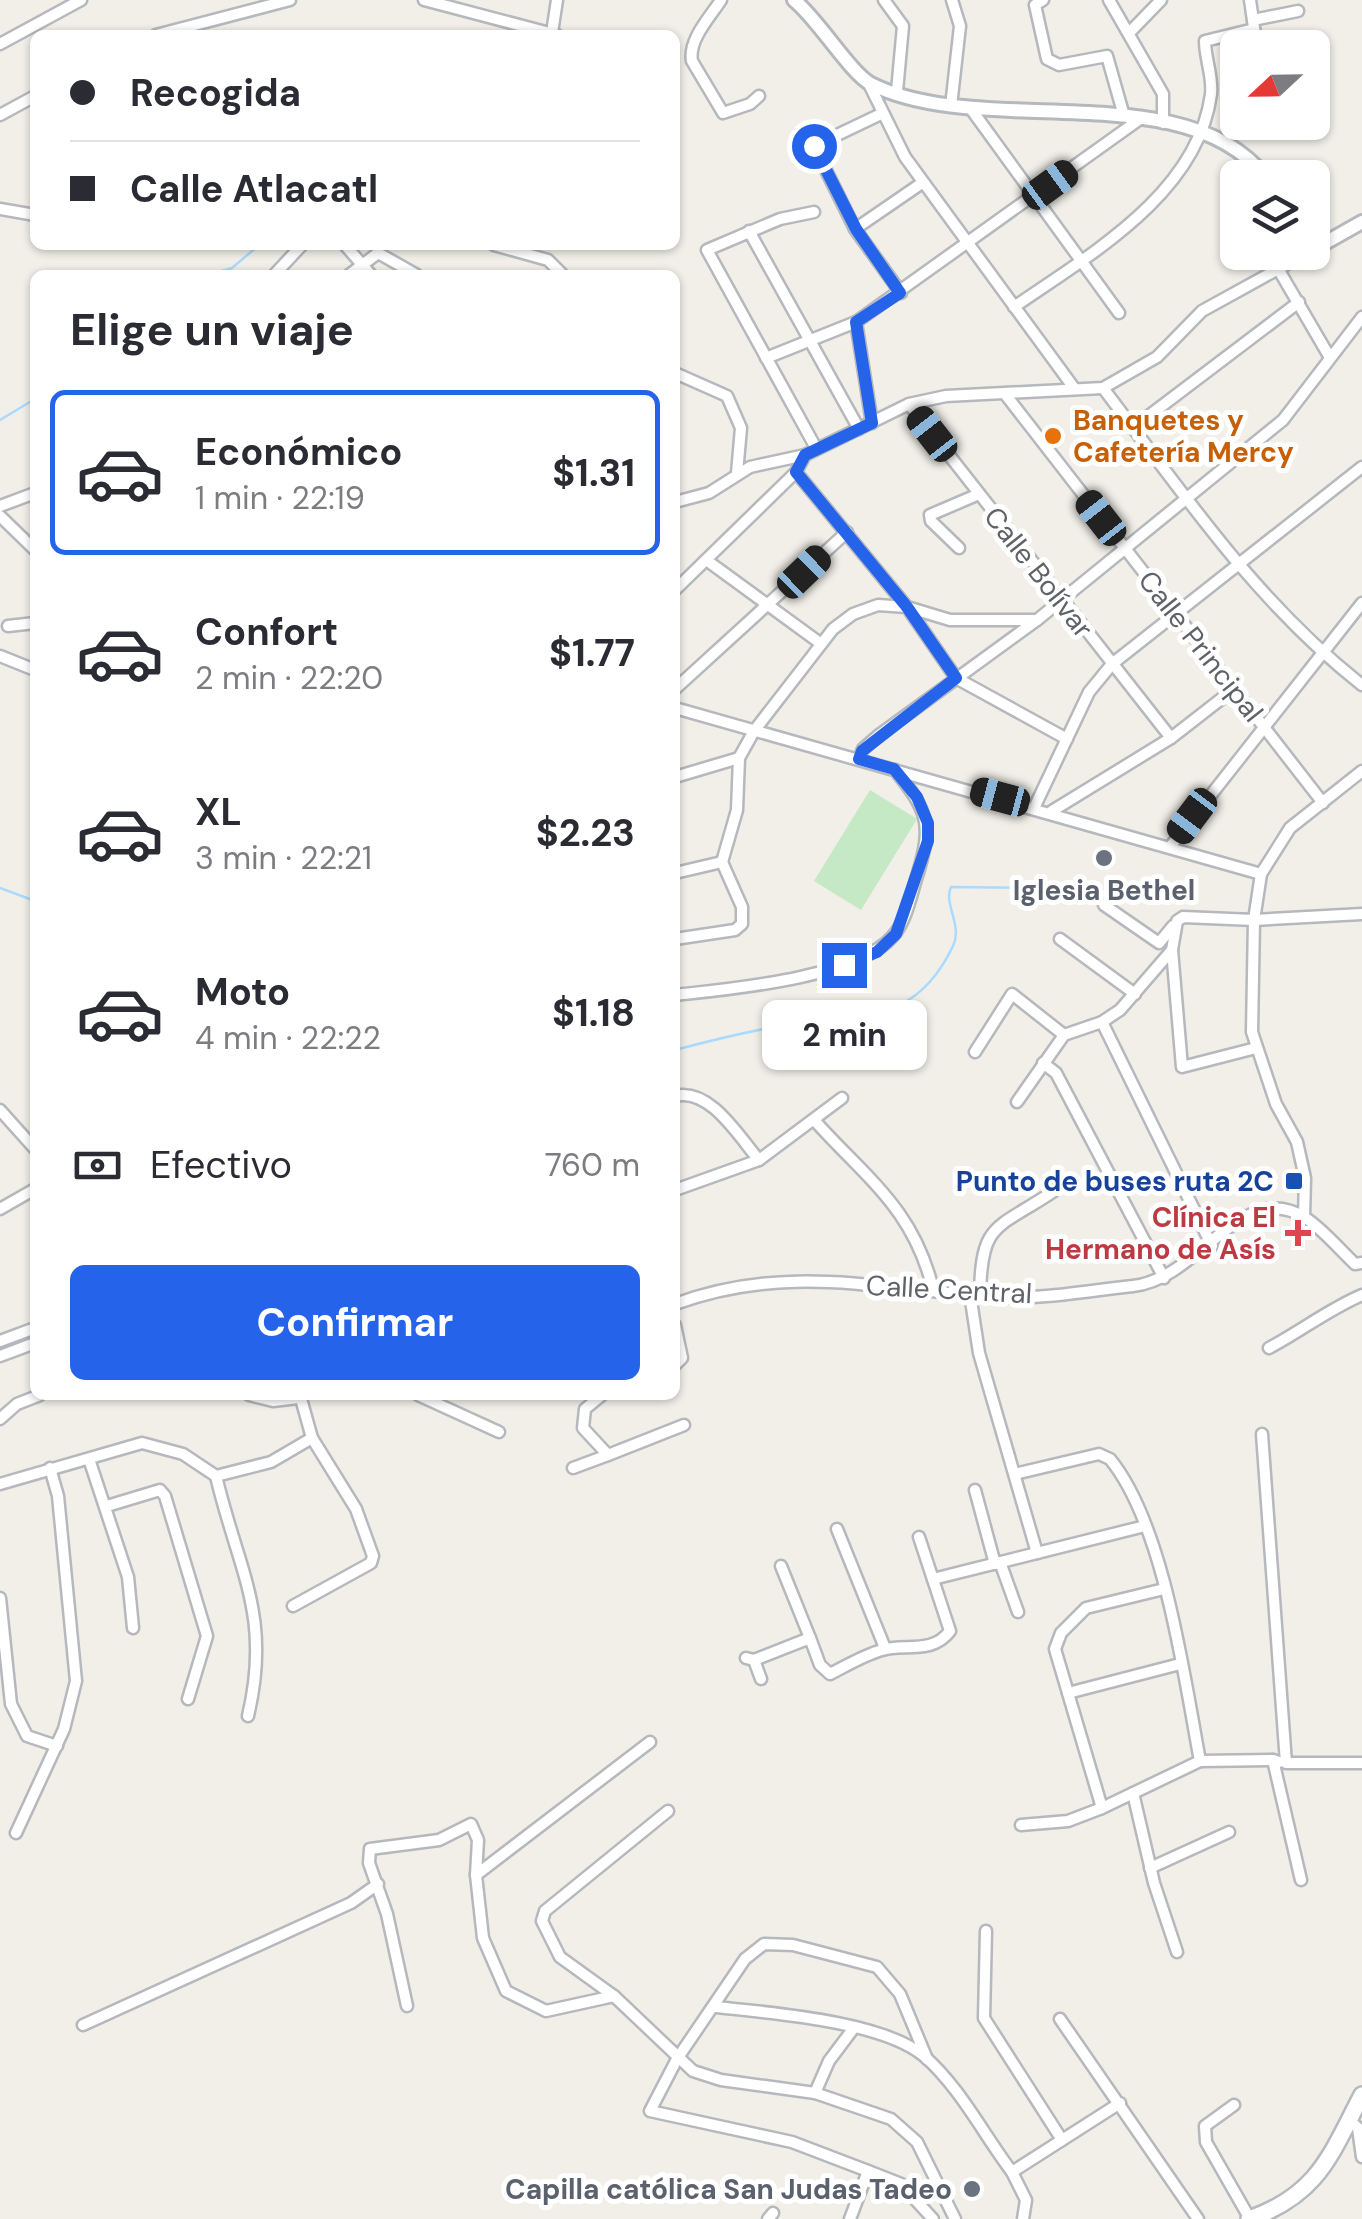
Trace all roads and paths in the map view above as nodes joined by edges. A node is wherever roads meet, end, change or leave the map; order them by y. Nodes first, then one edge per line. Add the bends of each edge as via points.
1 (82, 0) edge
2 (290, 0) edge
3 (424, 0) edge
4 (557, 0) edge
5 (720, 0) edge
6 (794, 0) edge
7 (884, 0) edge
8 (952, 0) edge
9 (1042, 0) edge
10 (1108, 0) edge
11 (1161, 0) edge
12 (1250, 0) edge
13 (1298, 11) dead end
14 (1254, 24) junction
15 (175, 30) edge
16 (539, 30) edge
17 (554, 30) edge
18 (1255, 30) edge
19 (1129, 33) junction
20 (0, 44) edge
21 (869, 84) junction
22 (897, 91) junction
23 (759, 96) dead end
24 (30, 99) edge
25 (951, 106) junction
26 (970, 109) junction
27 (0, 114) edge
28 (881, 114) junction
29 (1124, 116) junction
30 (1140, 120) junction
31 (1163, 123) junction
32 (1203, 131) junction
33 (1248, 160) edge
34 (922, 183) junction
35 (1032, 198) junction
36 (0, 209) edge
37 (814, 212) dead end
38 (30, 213) edge
39 (1362, 222) edge
40 (856, 229) junction
41 (749, 231) junction
42 (1330, 239) edge
43 (966, 244) junction
44 (297, 250) edge
45 (349, 250) edge
46 (512, 250) edge
47 (1082, 260) junction
48 (360, 262) junction
49 (279, 270) edge
50 (353, 270) edge
51 (367, 270) edge
52 (408, 270) edge
53 (558, 270) edge
54 (1283, 270) edge
55 (1280, 272) junction
56 (900, 293) junction
57 (1299, 302) junction
58 (1014, 307) junction
59 (1119, 313) dead end
60 (1362, 318) edge
61 (856, 322) junction
62 (812, 338) junction
63 (1329, 356) junction
64 (766, 358) junction
65 (680, 375) edge
66 (1074, 388) junction
67 (1103, 388) junction
68 (1005, 394) junction
69 (909, 404) junction
70 (872, 423) junction
71 (1134, 428) junction
72 (859, 429) junction
73 (816, 448) junction
74 (805, 455) junction
75 (1362, 467) edge
76 (796, 472) junction
77 (737, 473) junction
78 (979, 494) junction
79 (30, 495) edge
80 (1189, 500) junction
81 (680, 501) edge
82 (0, 506) edge
83 (0, 516) edge
84 (847, 532) junction
85 (30, 544) edge
86 (959, 548) dead end
87 (1124, 548) junction
88 (709, 562) junction
89 (1236, 564) junction
90 (680, 586) edge
91 (1062, 601) junction
92 (1362, 604) edge
93 (767, 607) junction
94 (907, 607) junction
95 (1175, 614) junction
96 (1038, 620) junction
97 (30, 624) edge
98 (8, 626) dead end
99 (820, 644) junction
100 (1321, 653) junction
101 (0, 656) edge
102 (1112, 664) junction
103 (30, 668) edge
104 (956, 678) junction
105 (680, 685) edge
106 (1362, 685) edge
107 (1234, 689) junction
108 (680, 709) edge
109 (1262, 725) junction
110 (754, 731) junction
111 (1171, 738) junction
112 (1067, 739) junction
113 (739, 758) junction
114 (859, 759) junction
115 (894, 769) junction
116 (1362, 770) edge
117 (680, 776) edge
118 (1323, 804) junction
119 (1035, 806) junction
120 (1052, 811) junction
121 (1170, 846) junction
122 (722, 862) junction
123 (680, 872) edge
124 (1261, 874) junction
125 (1104, 905) dead end
126 (1362, 914) edge
127 (1254, 920) junction
128 (1177, 921) junction
129 (680, 938) edge
130 (1060, 939) dead end
131 (1172, 950) junction
132 (680, 994) edge
133 (1135, 994) junction
134 (1102, 1022) junction
135 (1064, 1035) junction
136 (1256, 1048) junction
137 (975, 1052) dead end
138 (1043, 1063) junction
139 (680, 1096) edge
140 (842, 1098) dead end
141 (1017, 1102) dead end
142 (0, 1110) edge
143 (815, 1121) junction
144 (30, 1143) edge
145 (759, 1160) junction
146 (680, 1188) edge
147 (1054, 1191) dead end
148 (30, 1192) edge
149 (0, 1209) edge
150 (1304, 1217) junction
151 (1212, 1246) junction
152 (1358, 1263) edge
153 (1164, 1278) junction
154 (1362, 1278) edge
155 (933, 1289) junction
156 (975, 1295) junction
157 (1362, 1296) edge
158 (680, 1302) edge
159 (30, 1330) edge
160 (0, 1341) edge
161 (30, 1344) edge
162 (1269, 1348) dead end
163 (0, 1356) edge
164 (30, 1399) edge
165 (300, 1400) edge
166 (429, 1400) edge
167 (596, 1400) edge
168 (0, 1419) edge
169 (684, 1425) dead end
170 (499, 1432) dead end
171 (1262, 1434) dead end
172 (312, 1438) junction
173 (608, 1455) junction
174 (89, 1460) junction
175 (50, 1468) junction
176 (573, 1468) dead end
177 (1014, 1474) junction
178 (216, 1476) junction
179 (0, 1484) edge
180 (975, 1490) dead end
181 (107, 1506) junction
182 (1145, 1526) junction
183 (837, 1529) dead end
184 (919, 1537) dead end
185 (1037, 1553) junction
186 (997, 1563) junction
187 (781, 1566) dead end
188 (933, 1579) junction
189 (1164, 1589) junction
190 (0, 1598) edge
191 (293, 1606) dead end
192 (1018, 1612) dead end
193 (133, 1628) dead end
194 (810, 1638) junction
195 (885, 1648) junction
196 (1180, 1664) junction
197 (762, 1679) dead end
198 (1068, 1694) junction
199 (188, 1699) dead end
200 (248, 1716) dead end
201 (650, 1742) dead end
202 (57, 1746) junction
203 (1273, 1760) junction
204 (1200, 1761) junction
205 (1362, 1762) edge
206 (1286, 1763) junction
207 (1133, 1793) junction
208 (1102, 1808) junction
209 (668, 1811) dead end
210 (1021, 1825) dead end
211 (16, 1832) dead end
212 (1230, 1832) dead end
213 (1150, 1868) junction
214 (476, 1875) junction
215 (1301, 1880) dead end
216 (378, 1884) junction
217 (986, 1931) dead end
218 (1178, 1952) dead end
219 (614, 1996) junction
220 (407, 2006) dead end
221 (716, 2007) junction
222 (1060, 2019) dead end
223 (84, 2024) dead end
224 (853, 2029) junction
225 (677, 2059) junction
226 (928, 2059) junction
227 (815, 2093) junction
228 (1362, 2095) edge
229 (1120, 2103) junction
230 (1234, 2105) dead end
231 (1349, 2120) junction
232 (1062, 2140) junction
233 (1362, 2158) edge
234 (868, 2170) junction
235 (1012, 2172) junction
236 (850, 2219) edge
237 (933, 2219) edge
238 (955, 2219) edge
239 (1023, 2219) edge
240 (1198, 2219) edge
241 (1250, 2219) edge

1 - 20 street
2 - 15 street
3 - 16 street
4 - 17 street
5 - 23 street via 690,52 692,61 723,114
6 - 21 street
7 - 22 street via 903,26
8 - 25 street via 960,26
9 - 29 street via 1033,13 1047,59 1059,65 1107,56
10 - 19 street
11 - 19 street
12 - 14 street
13 - 14 street
14 - 18 street
14 - 32 street via 1204,41 1212,80
19 - 31 street via 1163,94
21 - 22 street
21 - 28 street
22 - 25 street
24 - 27 street
25 - 26 street
26 - 29 street
26 - 35 street
28 - 34 street
28 - 40 street via 814,146
29 - 30 street
30 - 31 street
30 - 35 street
31 - 32 street
32 - 33 street
32 - 47 street via 1150,206
34 - 40 street
34 - 43 street
35 - 43 street
35 - 47 street
36 - 38 street
37 - 41 street
39 - 42 street
40 - 56 street
41 - 62 street
41 - 64 street via 711,246 707,258
43 - 56 street
43 - 58 street
44 - 49 street
45 - 48 street
46 - 53 street via 548,260
47 - 58 street
47 - 59 street
48 - 50 street
48 - 51 street
48 - 52 street via 378,253
54 - 55 street
55 - 57 street
55 - 67 street via 1202,311 1157,357
56 - 61 street
57 - 63 street
57 - 71 street
58 - 66 street
60 - 63 street
61 - 62 street
61 - 70 street
62 - 64 street
62 - 72 street
63 - 80 street via 1283,420
64 - 73 street
65 - 77 street via 727,396 741,428
66 - 67 street
66 - 68 street
67 - 71 street
68 - 69 street
68 - 87 street, Calle Principal
69 - 70 street
69 - 78 street, Calle Bolívar
70 - 72 street
71 - 80 street
72 - 73 street
73 - 74 street
74 - 76 street
74 - 77 street
75 - 89 street
76 - 84 street
76 - 88 street
77 - 81 street via 709,494
78 - 86 street via 930,515
78 - 91 street, Calle Bolívar
79 - 82 street
80 - 87 street
80 - 89 street
83 - 85 street
84 - 93 street
84 - 94 street
87 - 91 street
87 - 95 street, Calle Principal
88 - 90 street
88 - 93 street
89 - 95 street
89 - 100 street
91 - 96 street
91 - 102 street, Calle Bolívar
92 - 100 street
93 - 99 street
93 - 105 street
94 - 96 street via 950,620
94 - 99 street via 888,603 854,614
94 - 104 street
95 - 102 street
95 - 107 street, Calle Principal
96 - 104 street
97 - 98 street
99 - 110 street
100 - 106 street
100 - 109 street
101 - 103 street
102 - 111 street, Calle Bolívar
102 - 112 street via 1094,684
104 - 112 street
104 - 114 street via 879,735
107 - 109 street, Calle Principal
107 - 111 street
108 - 110 street
109 - 118 street, Calle Principal
109 - 121 street
110 - 113 street
110 - 114 street
111 - 120 street
112 - 119 street
113 - 117 street
113 - 122 street via 737,810
114 - 115 street
115 - 119 street
115 - 132 street via 928,823 896,934 877,952 844,965
116 - 118 street
118 - 124 street via 1290,828
119 - 120 street
120 - 121 street
121 - 124 street
122 - 123 street
122 - 129 street via 742,907 742,924
124 - 127 street
125 - 128 street via 1159,943
126 - 127 street
127 - 128 street
127 - 136 street
128 - 131 street
130 - 133 street
131 - 133 street
131 - 136 street via 1182,1067
133 - 134 street
134 - 135 street
134 - 151 street
135 - 137 street via 1012,994
135 - 138 street
136 - 150 street via 1296,1142 1305,1178
138 - 141 street
138 - 153 street via 1056,1073
139 - 145 street via 698,1098 719,1114
140 - 143 street
142 - 144 street
143 - 145 street
143 - 155 street via 896,1203
145 - 146 street
147 - 156 street via 987,1236
148 - 149 street
150 - 151 street, Calle Central via 1270,1207 1252,1211
150 - 152 street
151 - 153 street, Calle Central
152 - 154 street
153 - 156 street, Calle Central via 1011,1298
155 - 156 street, Calle Central
155 - 158 street, Calle Central via 786,1279
156 - 177 street via 979,1353
157 - 162 street
159 - 160 street
161 - 163 street
164 - 168 street
165 - 172 street
166 - 170 street
167 - 173 street via 584,1409 584,1428
169 - 173 street
171 - 206 street
172 - 178 street via 272,1462
172 - 191 street via 356,1509 374,1556
173 - 176 street
174 - 175 street
174 - 178 street via 142,1443 183,1454
174 - 181 street
175 - 179 street
175 - 202 street via 76,1681
177 - 182 street via 1099,1454 1117,1468
177 - 185 street
178 - 200 street via 258,1622
180 - 186 street
181 - 193 street via 128,1577
181 - 199 street via 160,1490 166,1496 207,1636
182 - 185 street
182 - 189 street
183 - 195 street
184 - 188 street
185 - 186 street
186 - 188 street
186 - 192 street
187 - 194 street
188 - 195 street via 950,1632 906,1651
189 - 196 street
189 - 198 street via 1086,1608 1074,1618 1055,1649
190 - 202 street via 17,1721 27,1736
194 - 195 street via 830,1674
194 - 197 street via 750,1659
196 - 198 street
196 - 204 street
198 - 208 street
201 - 214 street
202 - 211 street
203 - 204 street
203 - 206 street
203 - 215 street
204 - 207 street
205 - 206 street
207 - 208 street
207 - 213 street
208 - 210 street via 1068,1821
209 - 219 street via 564,1894 542,1921 560,1957
212 - 213 street
213 - 218 street
214 - 216 street via 478,1840 471,1824 439,1840 374,1846 368,1855
214 - 219 street via 482,1938 506,1992 546,2011
216 - 220 street
216 - 223 street via 350,1903
217 - 232 street via 984,2018
219 - 225 street
221 - 224 street
221 - 225 street
221 - 226 street via 756,1947 830,1952 888,1976
222 - 229 street
224 - 226 street
224 - 227 street
225 - 227 street via 722,2080
225 - 234 street via 650,2111 792,2142
226 - 235 street
227 - 238 street via 891,2118 916,2142
228 - 231 main road
229 - 232 street
229 - 240 street
230 - 241 street via 1206,2126 1206,2142
231 - 233 street via 1358,2128
231 - 241 main road via 1322,2172 1302,2193
232 - 235 street
234 - 236 street
234 - 237 street via 901,2184
235 - 239 street via 1026,2200

